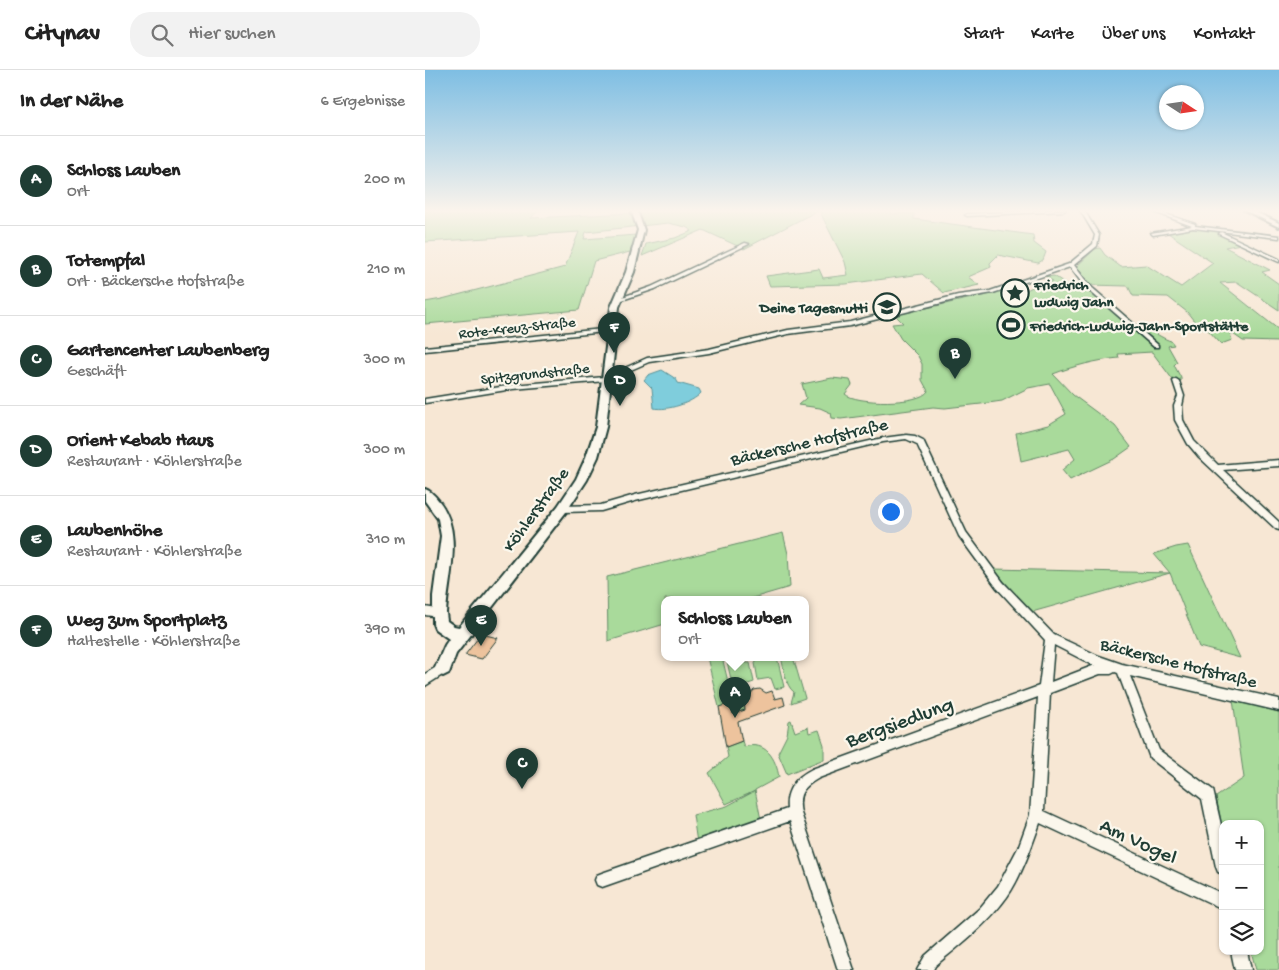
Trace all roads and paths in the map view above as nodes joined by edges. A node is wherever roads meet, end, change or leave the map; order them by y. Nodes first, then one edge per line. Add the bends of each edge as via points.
1 (637, 252) edge
2 (730, 252) edge
3 (1087, 252) edge
4 (1260, 252) edge
5 (1279, 261) edge
6 (1071, 265) junction
7 (617, 300) junction
8 (612, 330) junction
9 (1156, 346) dead end
10 (425, 348) edge
11 (607, 379) junction
12 (1176, 381) dead end
13 (425, 401) edge
14 (1279, 463) edge
15 (1217, 468) junction
16 (425, 493) edge
17 (562, 510) junction
18 (1279, 527) edge
19 (432, 612) edge
20 (462, 634) junction
21 (1050, 638) junction
22 (443, 668) joint
23 (1122, 669) junction
24 (425, 681) edge
25 (1044, 690) junction
26 (1279, 705) edge
27 (794, 813) junction
28 (1037, 815) junction
29 (1223, 865) edge
30 (602, 880) dead end
31 (1219, 900) edge
32 (1240, 955) edge
33 (846, 970) edge
34 (925, 970) edge
35 (1243, 970) edge

1 - 7 street, Köhlerstraße
2 - 7 street via 653,288
3 - 6 street, Spitzgrundstraße
4 - 5 street
6 - 9 street via 1087,286
6 - 11 street, Spitzgrundstraße via 993,292 958,297 857,322 647,360
7 - 8 street, Köhlerstraße
8 - 10 street, Rote-Kreuz-Straße
8 - 11 street, Köhlerstraße
11 - 13 street, Spitzgrundstraße via 513,386
11 - 17 street, Köhlerstraße via 597,442 581,480
12 - 15 street via 1181,396 1178,412 1182,428 1197,450
14 - 15 street
15 - 18 street
16 - 19 street via 439,508 447,526 448,541
17 - 20 street, Köhlerstraße
17 - 21 street, Bäckersche Hofstraße via 601,508 883,440 912,438 919,442 962,534 1000,585
19 - 20 street via 444,629
20 - 22 street, Köhlerstraße via 450,650
21 - 23 street, Bäckersche Hofstraße via 1097,661
21 - 25 street
22 - 24 street
23 - 25 street via 1101,669
23 - 26 street, Bäckersche Hofstraße
23 - 29 street via 1154,754 1207,795
25 - 27 street, Bergsiedlung via 816,773 795,790 792,799
25 - 28 street
27 - 30 street
27 - 33 street, Bergsiedlung
28 - 31 street, Am Vogel
28 - 34 street via 1003,892
32 - 35 street

